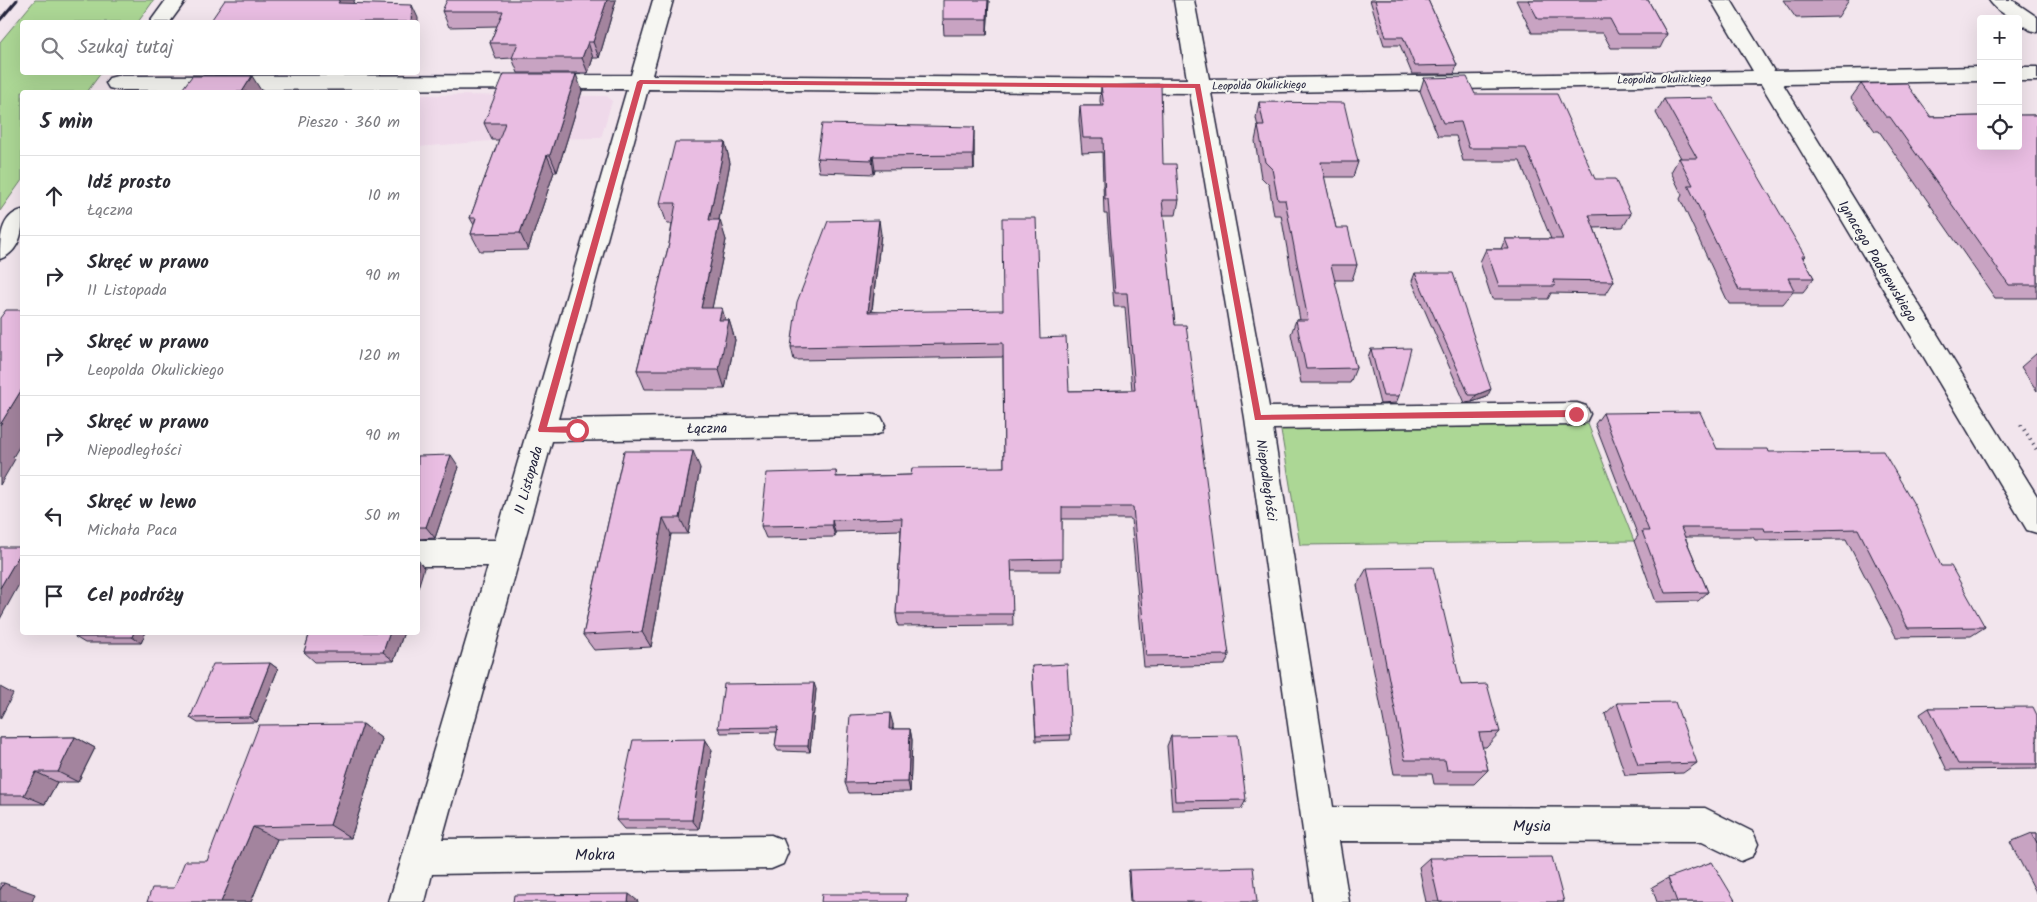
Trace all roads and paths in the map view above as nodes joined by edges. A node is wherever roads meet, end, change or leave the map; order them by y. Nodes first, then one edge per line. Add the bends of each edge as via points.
1 (176, 0) edge
2 (663, 0) edge
3 (1184, 0) edge
4 (1721, 0) edge
5 (2000, 0) edge
6 (161, 20) edge
7 (2037, 26) edge
8 (1977, 74) edge
9 (2022, 74) edge
10 (2037, 74) edge
11 (1766, 78) junction
12 (640, 82) junction
13 (118, 83) edge
14 (1198, 86) junction
15 (20, 221) edge
16 (0, 250) edge
17 (1576, 414) dead end
18 (1258, 418) junction
19 (872, 425) dead end
20 (542, 430) junction
21 (2037, 521) edge
22 (420, 553) edge
23 (507, 553) junction
24 (1318, 824) junction
25 (1741, 844) dead end
26 (772, 852) dead end
27 (419, 857) junction
28 (407, 902) edge
29 (1331, 902) edge

1 - 6 street
2 - 12 street, 11 Listopada
3 - 14 street, Niepodległości
4 - 11 street, Ignacego Paderewskiego
5 - 7 street
8 - 11 street, Leopolda Okulickiego
9 - 10 street
11 - 14 street, Leopolda Okulickiego
11 - 21 street, Ignacego Paderewskiego
12 - 13 street, Leopolda Okulickiego
12 - 14 street, Leopolda Okulickiego
12 - 20 street, 11 Listopada
14 - 18 street, Niepodległości
15 - 16 street
17 - 18 street
18 - 24 street, Niepodległości
19 - 20 street, Łączna
20 - 23 street, 11 Listopada
22 - 23 street
23 - 27 street, 11 Listopada
24 - 25 street, Mysia via 1705,825
24 - 29 street, Niepodległości
26 - 27 street, Mokra
27 - 28 street, 11 Listopada

